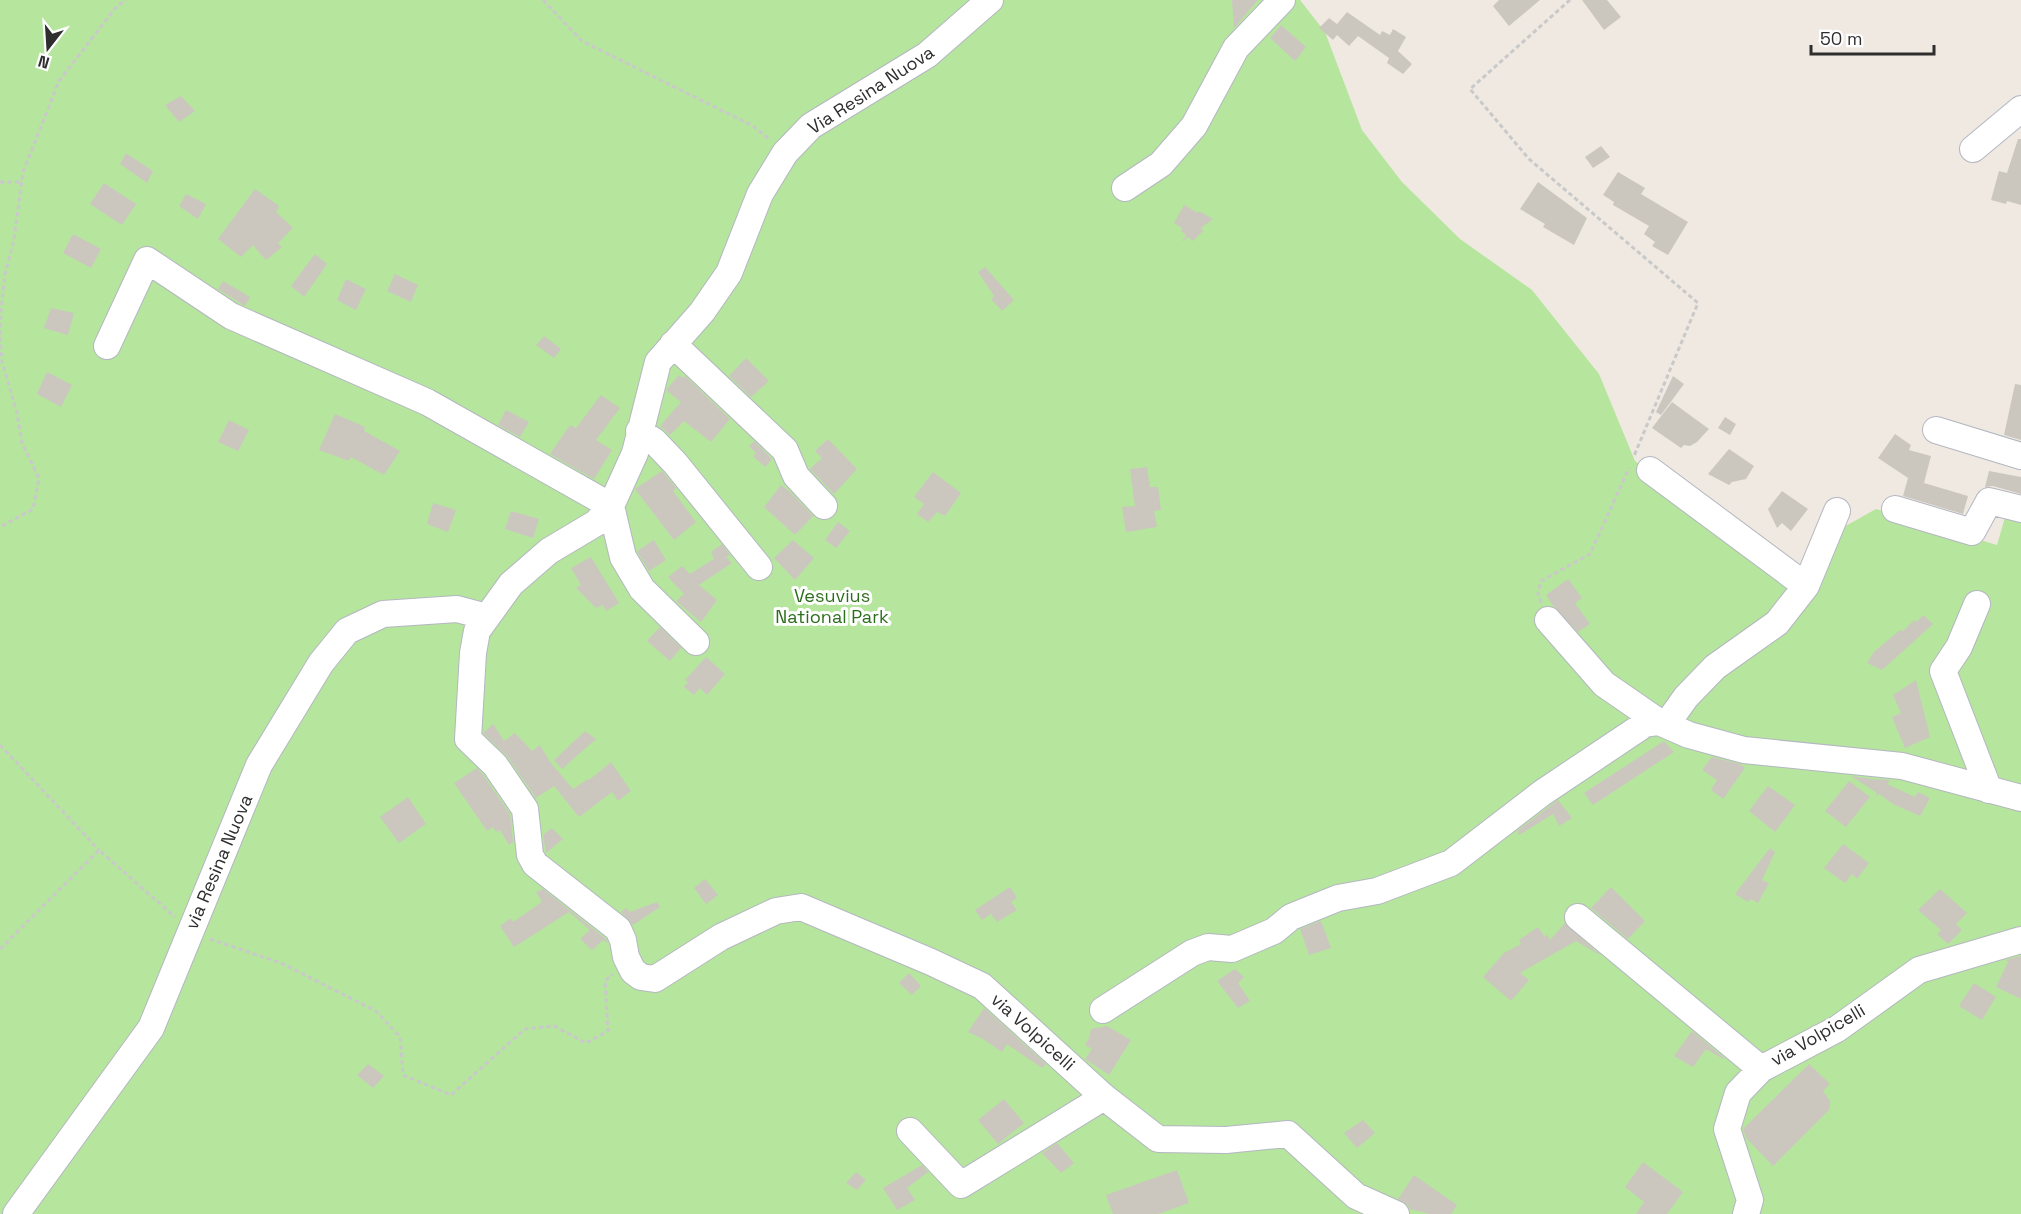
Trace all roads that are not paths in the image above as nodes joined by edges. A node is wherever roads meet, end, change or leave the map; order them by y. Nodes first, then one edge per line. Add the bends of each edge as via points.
1 (990, 0) edge
2 (1282, 0) edge
3 (2021, 109) edge
4 (1973, 148) dead end
5 (1125, 188) dead end
6 (673, 344) junction
7 (107, 346) dead end
8 (1936, 430) dead end
9 (639, 431) junction
10 (2021, 456) edge
11 (1650, 470) dead end
12 (611, 506) junction
13 (824, 506) dead end
14 (1895, 509) dead end
15 (2021, 509) edge
16 (1837, 511) dead end
17 (759, 567) dead end
18 (1806, 586) junction
19 (1977, 604) dead end
20 (487, 617) junction
21 (1548, 620) road end
22 (696, 642) dead end
23 (1657, 724) junction
24 (1989, 790) junction
25 (2021, 798) edge
26 (1578, 917) dead end
27 (2021, 940) edge
28 (655, 979) joint
29 (1103, 1010) dead end
30 (1761, 1069) junction
31 (1104, 1097) junction
32 (910, 1131) dead end
33 (16, 1214) edge
34 (1395, 1214) edge
35 (1746, 1214) edge

1 - 6 street, Via Resina Nuova via 927,55 811,126 785,153 760,194 729,273
2 - 5 street via 1236,48 1194,126 1161,164
3 - 4 street
6 - 9 street, Via Resina Nuova via 658,362
6 - 13 street via 785,450 796,476
7 - 12 street via 147,260 231,316 427,402
8 - 10 street
9 - 12 street, Via Resina Nuova via 635,453
9 - 17 street via 675,463
11 - 18 street
12 - 20 street, Via Resina Nuova via 596,523 549,551 511,584
12 - 22 street via 623,557 642,589
14 - 15 street via 1972,532 1989,501
16 - 18 street
18 - 23 street via 1777,623 1715,667
19 - 24 street via 1959,647 1943,671
20 - 28 street, Via Resina Nuova via 477,631 473,653 468,739 495,765 525,809 530,855 535,864 618,929 633,971
20 - 33 street, via Resina Nuova via 457,609 383,614 347,631 321,663 259,765 151,1028
21 - 23 street via 1604,684
23 - 24 street via 1744,750 1902,766
23 - 29 street via 1542,793 1451,862 1377,891 1338,898 1291,917 1274,931 1232,949 1208,947 1192,953
24 - 25 street
26 - 30 street
27 - 30 street, via Volpicelli via 1919,970 1837,1029
28 - 31 street, via Volpicelli via 722,937 776,911 801,907 982,986
30 - 35 street, via Volpicelli via 1738,1093 1727,1129 1750,1200
31 - 32 street via 961,1185
31 - 34 street, via Volpicelli via 1158,1139 1226,1140 1288,1134 1356,1196

